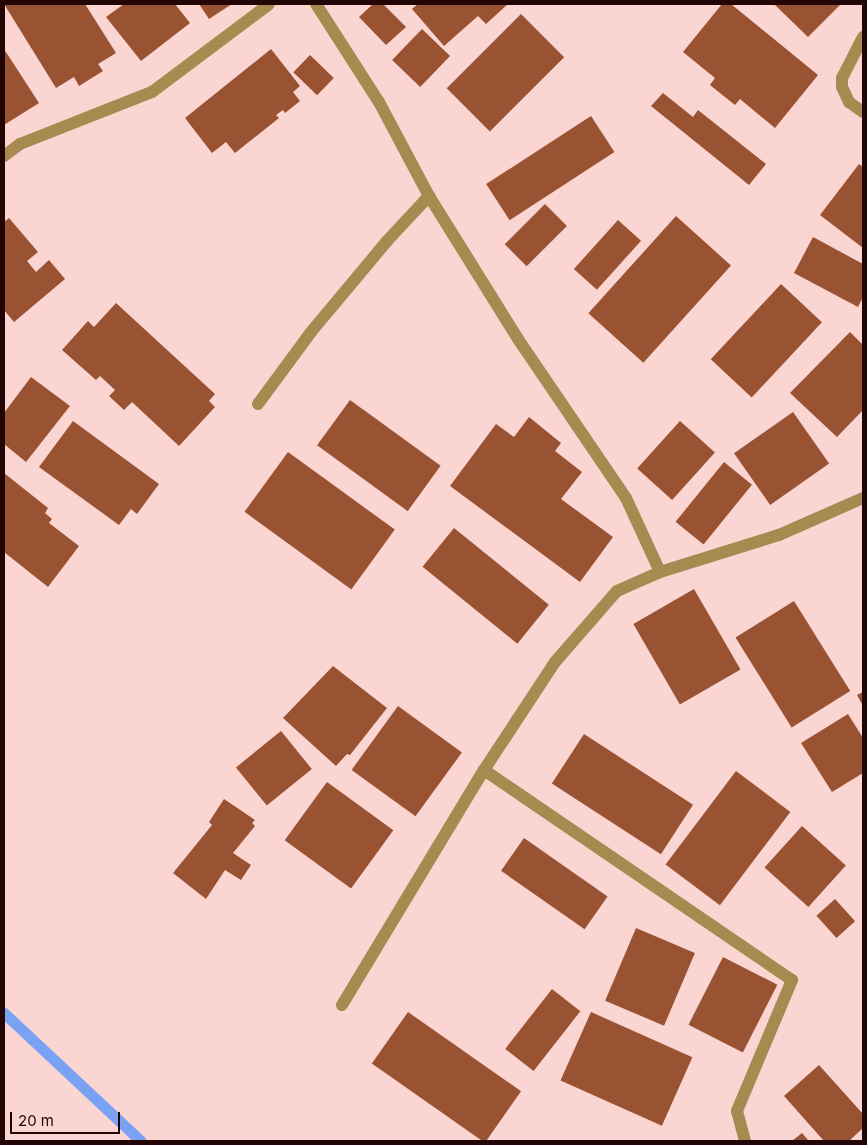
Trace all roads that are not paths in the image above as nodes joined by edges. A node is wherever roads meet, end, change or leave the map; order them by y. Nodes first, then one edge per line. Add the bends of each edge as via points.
1 (269, 4) edge
2 (316, 4) edge
3 (863, 38) edge
4 (863, 112) edge
5 (4, 156) edge
6 (429, 196) junction
7 (258, 404) dead end
8 (863, 498) edge
9 (660, 572) junction
10 (484, 770) junction
11 (342, 1005) dead end
12 (745, 1141) edge

1 - 5 street via 152,92 20,144
2 - 6 street via 379,102
3 - 4 street via 842,78 842,87 849,102
6 - 7 street via 311,332
6 - 9 street via 518,340 626,498
8 - 9 street via 779,535
9 - 10 street via 617,591 555,662
10 - 11 street
10 - 12 street via 792,980 737,1110

